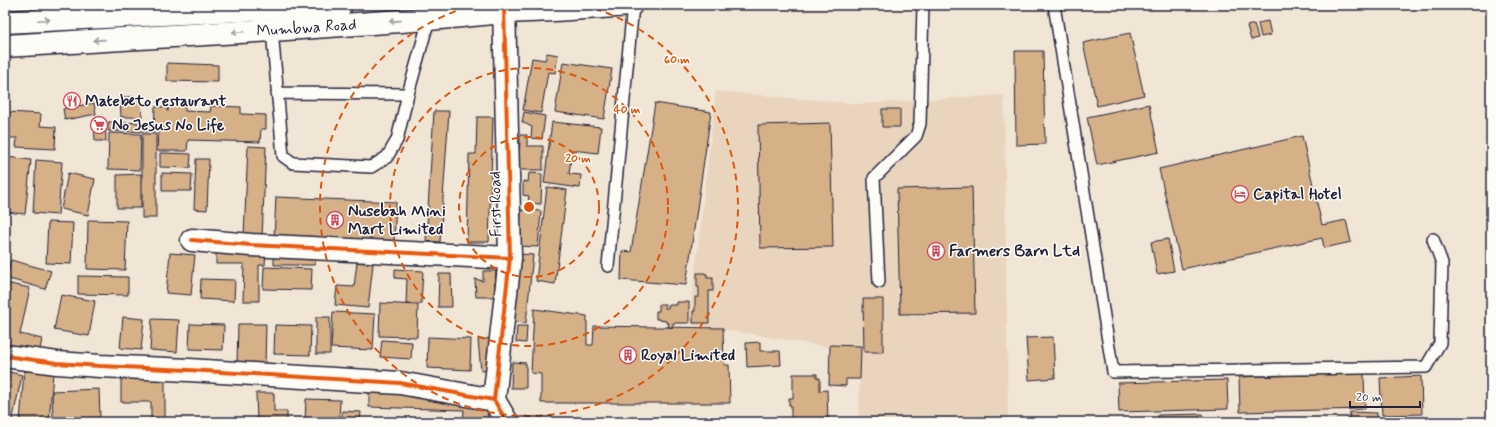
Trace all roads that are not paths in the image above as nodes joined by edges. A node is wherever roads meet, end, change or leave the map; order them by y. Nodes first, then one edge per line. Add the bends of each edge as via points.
1 (341, 5) edge
2 (632, 5) edge
3 (923, 5) edge
4 (1054, 5) edge
5 (504, 8) edge
6 (553, 8) edge
7 (429, 19) junction
8 (5, 22) edge
9 (272, 30) junction
10 (5, 46) edge
11 (277, 93) junction
12 (408, 94) junction
13 (1434, 239) dead end
14 (192, 240) dead end
15 (510, 258) junction
16 (608, 266) dead end
17 (879, 282) dead end
18 (5, 356) edge
19 (494, 400) junction
20 (507, 422) edge

8 -> 1 street, Mumbwa Road
2 - 6 street, Mumbwa Road
2 - 16 lane
3 - 17 lane via 920,124 916,136 874,178
4 - 13 lane via 1113,372 1426,367 1440,343 1442,263
5 - 6 street, Mumbwa Road
5 - 7 street, Mumbwa Road
5 - 15 street, First Road
7 -> 9 street, Mumbwa Road
7 - 12 lane
9 -> 10 street, Mumbwa Road
9 - 11 lane
11 - 12 lane
11 - 12 lane via 282,156 293,163 371,167 387,157 397,140
14 - 15 street
15 - 19 street, First Road
18 - 19 street via 100,366 400,383
19 - 20 street

